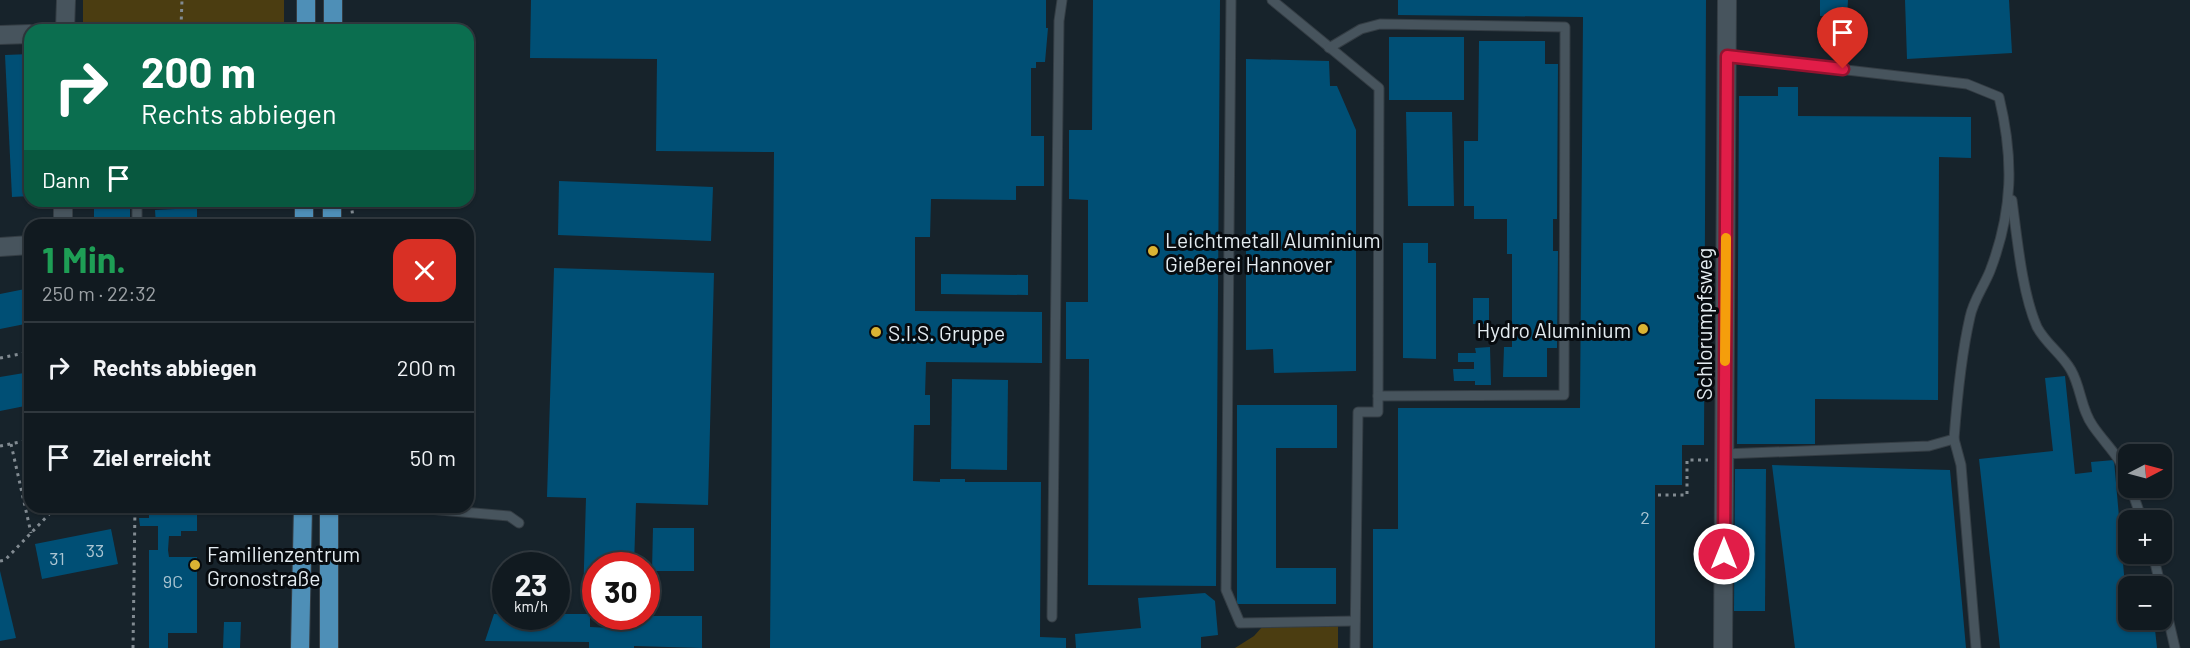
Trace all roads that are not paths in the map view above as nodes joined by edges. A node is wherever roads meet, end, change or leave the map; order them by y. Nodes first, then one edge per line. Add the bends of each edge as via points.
1 (66, 0) edge
2 (306, 0) edge
3 (333, 0) edge
4 (1062, 0) edge
5 (1231, 0) edge
6 (1272, 0) edge
7 (1727, 0) edge
8 (65, 24) edge
9 (306, 24) edge
10 (333, 24) edge
11 (24, 34) edge
12 (0, 35) edge
13 (1329, 48) junction
14 (1727, 56) junction
15 (2011, 190) junction
16 (24, 245) edge
17 (0, 247) edge
18 (1378, 396) junction
19 (1954, 439) junction
20 (1724, 457) junction
21 (2118, 457) edge
22 (303, 513) edge
23 (329, 513) edge
24 (474, 513) edge
25 (519, 523) dead end
26 (2155, 564) edge
27 (1053, 617) dead end
28 (1355, 621) junction
29 (300, 648) edge
30 (329, 648) edge
31 (1355, 648) edge
32 (1723, 648) edge
33 (1977, 648) edge
34 (2175, 648) edge

1 - 8 street
2 - 9 main road
3 - 10 main road
4 - 27 lane
5 - 28 lane via 1226,590 1240,623
6 - 13 lane
7 - 14 street, Schlorumpfsweg
11 - 12 street
13 - 18 lane via 1378,88
13 - 18 lane via 1361,29 1380,24 1565,27 1564,395
14 - 15 lane via 1967,84 1999,96 2008,131
14 - 20 street, Schlorumpfsweg
15 - 19 lane via 1993,262 1970,314
15 - 21 lane via 2019,250 2037,325 2072,372 2092,425
16 - 17 street
18 - 28 lane via 1378,412 1358,412
19 - 20 lane via 1929,446
19 - 33 lane via 1961,465
20 - 32 street, Schlorumpfsweg
22 - 29 main road
23 - 30 main road
24 - 25 lane via 509,516
26 - 34 lane
28 - 31 lane

